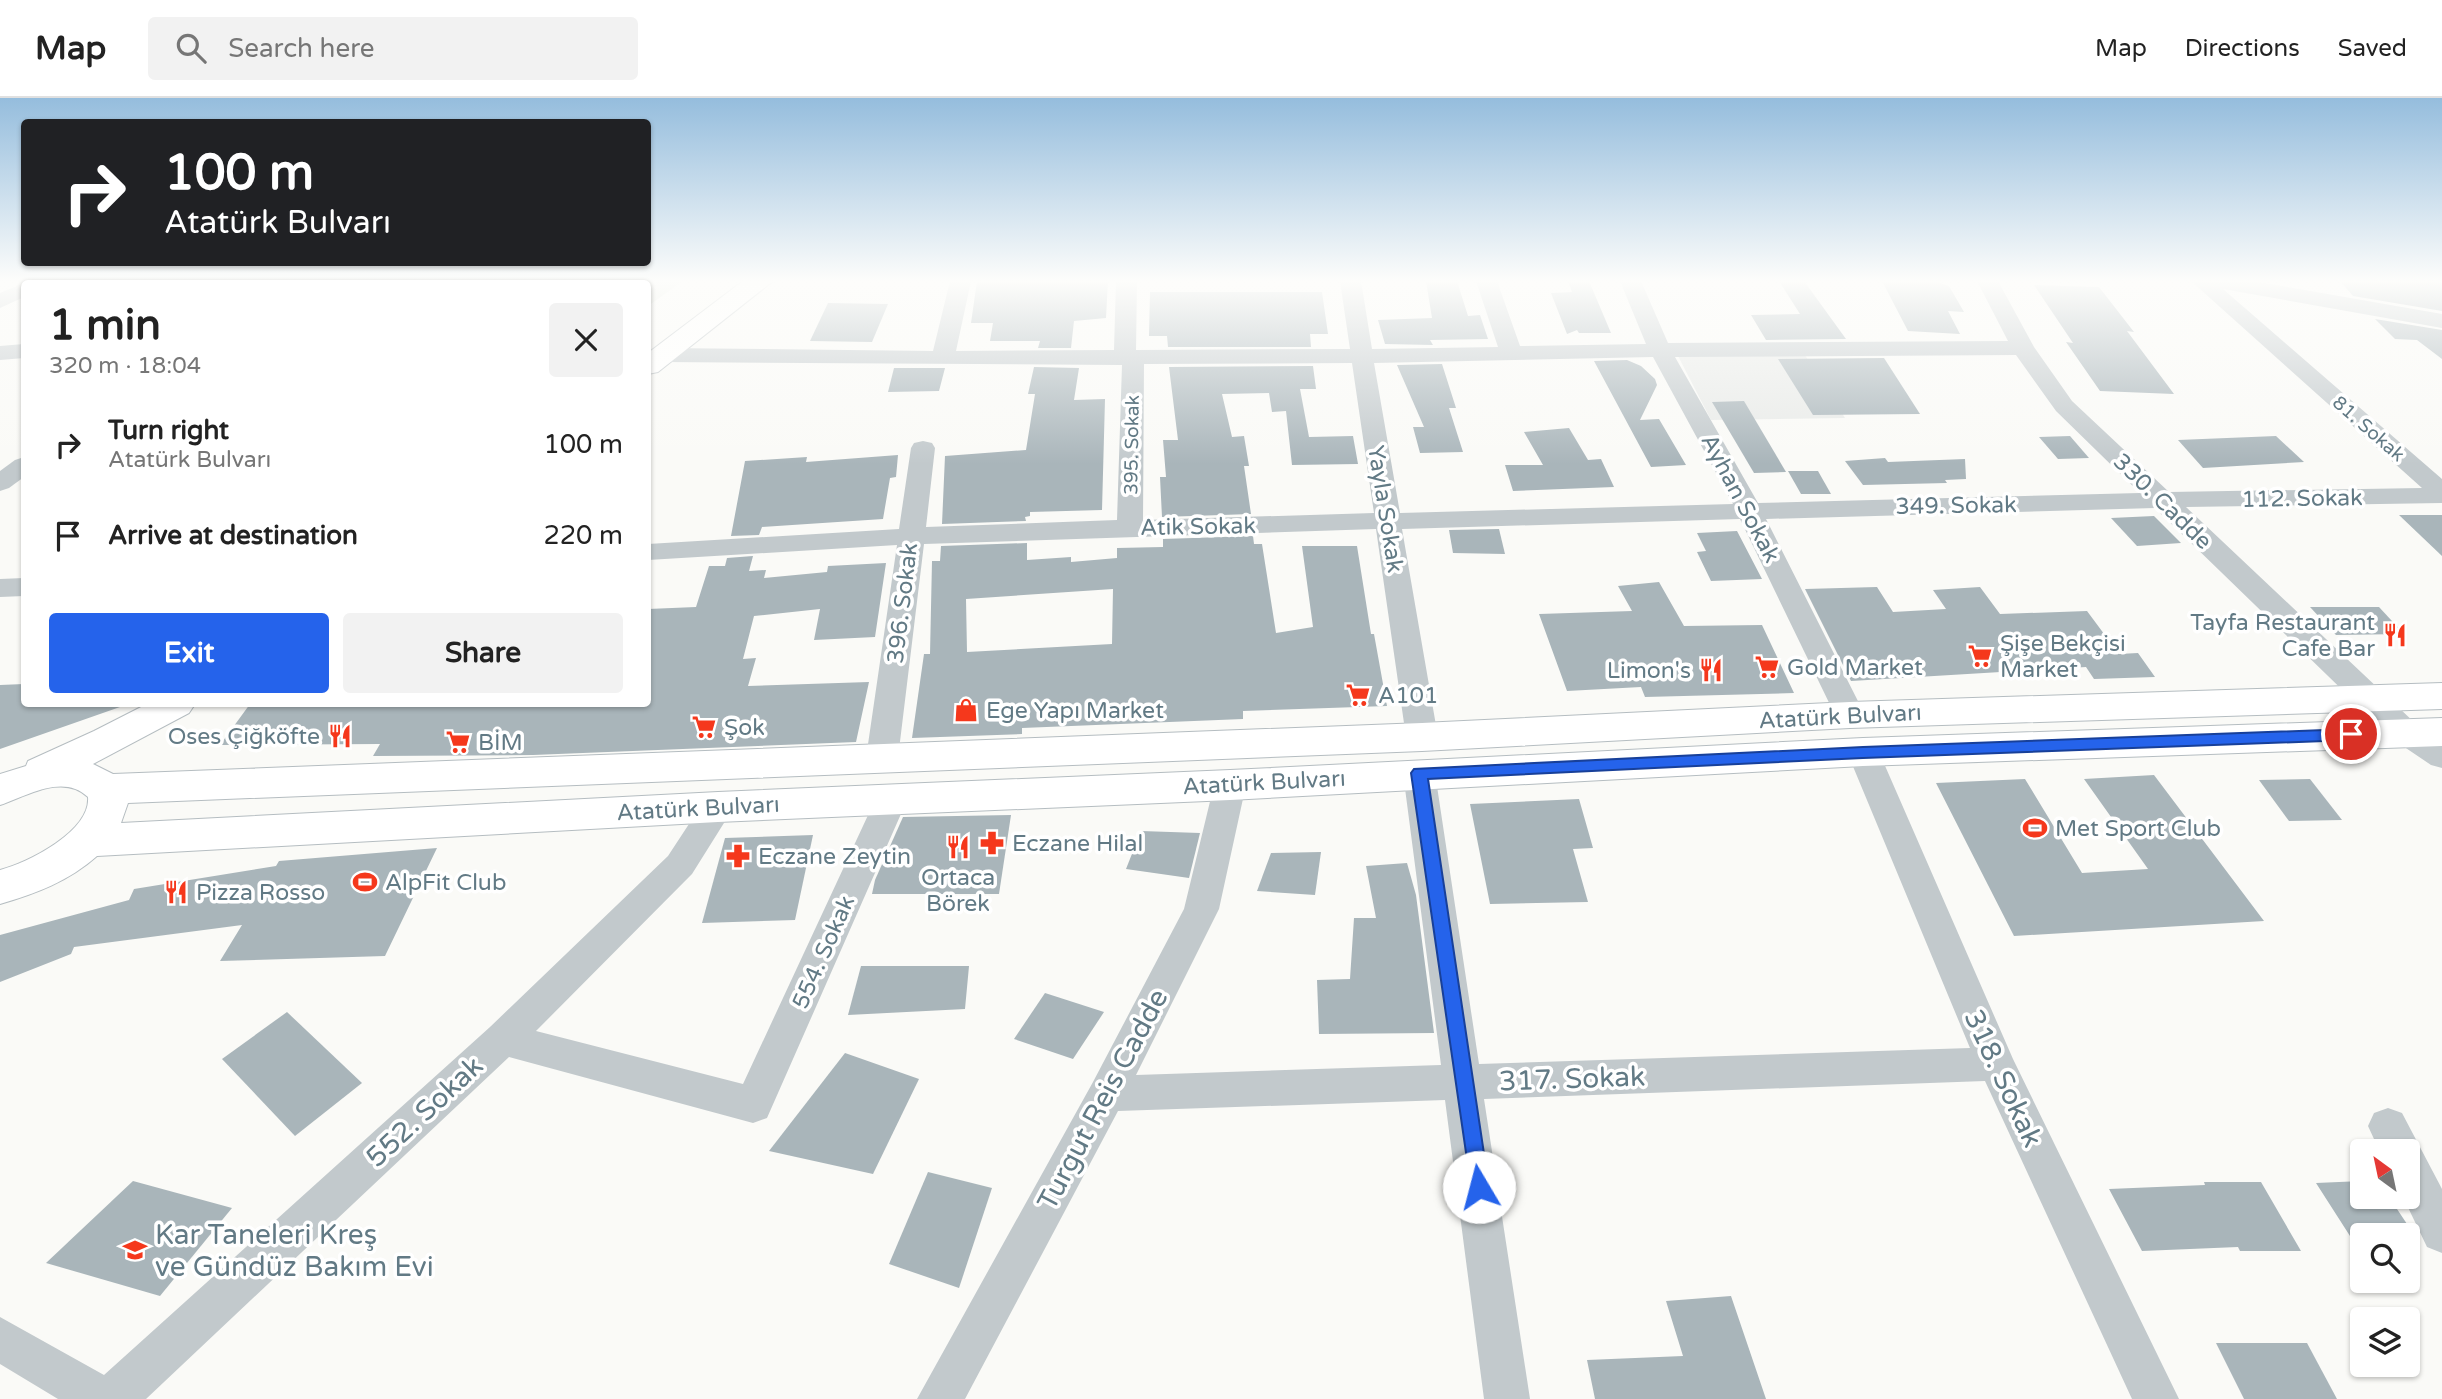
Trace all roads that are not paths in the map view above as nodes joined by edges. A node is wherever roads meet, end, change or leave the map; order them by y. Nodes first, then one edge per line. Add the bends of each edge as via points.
1 (679, 342) edge
2 (947, 342) edge
3 (1125, 342) edge
4 (1361, 342) edge
5 (1507, 342) edge
6 (1656, 342) edge
7 (2020, 342) edge
8 (2270, 342) edge
9 (2023, 348) junction
10 (1660, 350) junction
11 (21, 351) edge
12 (1511, 352) junction
13 (0, 353) edge
14 (1125, 355) junction
15 (1364, 356) junction
16 (943, 358) junction
17 (655, 360) edge
18 (923, 448) dead end
19 (21, 467) edge
20 (0, 483) edge
21 (2442, 494) edge
22 (2163, 500) junction
23 (1749, 510) junction
24 (1388, 522) junction
25 (1130, 528) junction
26 (910, 536) junction
27 (651, 552) edge
28 (21, 587) edge
29 (0, 588) edge
30 (2442, 696) edge
31 (2368, 697) junction
32 (170, 707) edge
33 (187, 707) edge
34 (1850, 715) junction
35 (2423, 732) edge
36 (1863, 752) junction
37 (1421, 755) junction
38 (2442, 757) edge
39 (882, 758) junction
40 (1230, 785) junction
41 (6, 786) edge
42 (106, 789) junction
43 (892, 798) junction
44 (718, 807) junction
45 (87, 841) junction
46 (0, 887) edge
47 (503, 1039) junction
48 (1996, 1064) junction
49 (1465, 1082) junction
50 (1107, 1094) junction
51 (2420, 1189) edge
52 (2442, 1232) edge
53 (0, 1339) edge
54 (101, 1399) edge
55 (113, 1399) edge
56 (940, 1399) edge
57 (1507, 1399) edge
58 (2156, 1399) edge

1 - 17 main road
2 - 16 street
3 - 14 street, 395. Sokak
4 - 15 street, Yayla Sokak
5 - 12 street
6 - 10 street, Ayhan Sokak
7 - 9 street, 330. Cadde
8 - 21 street, 81. Sokak
9 - 10 street
9 - 22 street, 330. Cadde via 2064,406
10 - 12 street
10 - 23 street, Ayhan Sokak
11 - 13 street
12 - 15 street
14 - 15 street
14 - 16 street
14 - 25 street, 395. Sokak via 1133,363
15 - 24 street, Yayla Sokak
16 - 17 street
18 - 26 street, 396. Sokak
19 - 20 street
21 - 22 street, 112. Sokak
22 - 23 street, 349. Sokak
22 - 31 street, 330. Cadde
23 - 24 street, Atik Sokak
23 - 34 street, Ayhan Sokak
24 - 25 street, Atik Sokak
24 - 37 street, Yayla Sokak
25 - 26 street, Atik Sokak
26 - 27 street, Atik Sokak
26 - 39 street, 396. Sokak
28 - 29 street
30 - 31 main road, Atatürk Bulvarı
31 - 34 main road, Atatürk Bulvarı
31 - 35 street, 330. Cadde
32 - 41 main road via 108,741
33 - 42 main road
34 - 37 main road, Atatürk Bulvarı
35 - 36 main road, Atatürk Bulvarı
35 - 38 street, 330. Cadde
36 - 37 main road, Atatürk Bulvarı
36 - 48 street, 318. Sokak
37 - 39 main road, Atatürk Bulvarı
37 - 40 main road, Atatürk Bulvarı
37 - 49 street, Yayla Sokak
39 - 42 main road, Atatürk Bulvarı
40 - 43 main road, Atatürk Bulvarı
40 - 50 street, Turgut Reis Cadde via 1201,909
41 - 42 main road via 47,774 73,773 93,778
42 - 45 main road via 109,804 103,822
43 - 44 main road, Atatürk Bulvarı
43 - 47 street, 554. Sokak via 753,1105
44 - 45 main road, Atatürk Bulvarı
44 - 47 street, 552. Sokak via 680,865
45 - 46 main road via 34,876
47 - 55 street, 552. Sokak
48 - 49 street, 317. Sokak
48 - 58 street, 318. Sokak
49 - 50 street, 317. Sokak
49 - 57 street, Yayla Sokak
50 - 56 street, Turgut Reis Cadde
51 - 52 street
53 - 54 street

